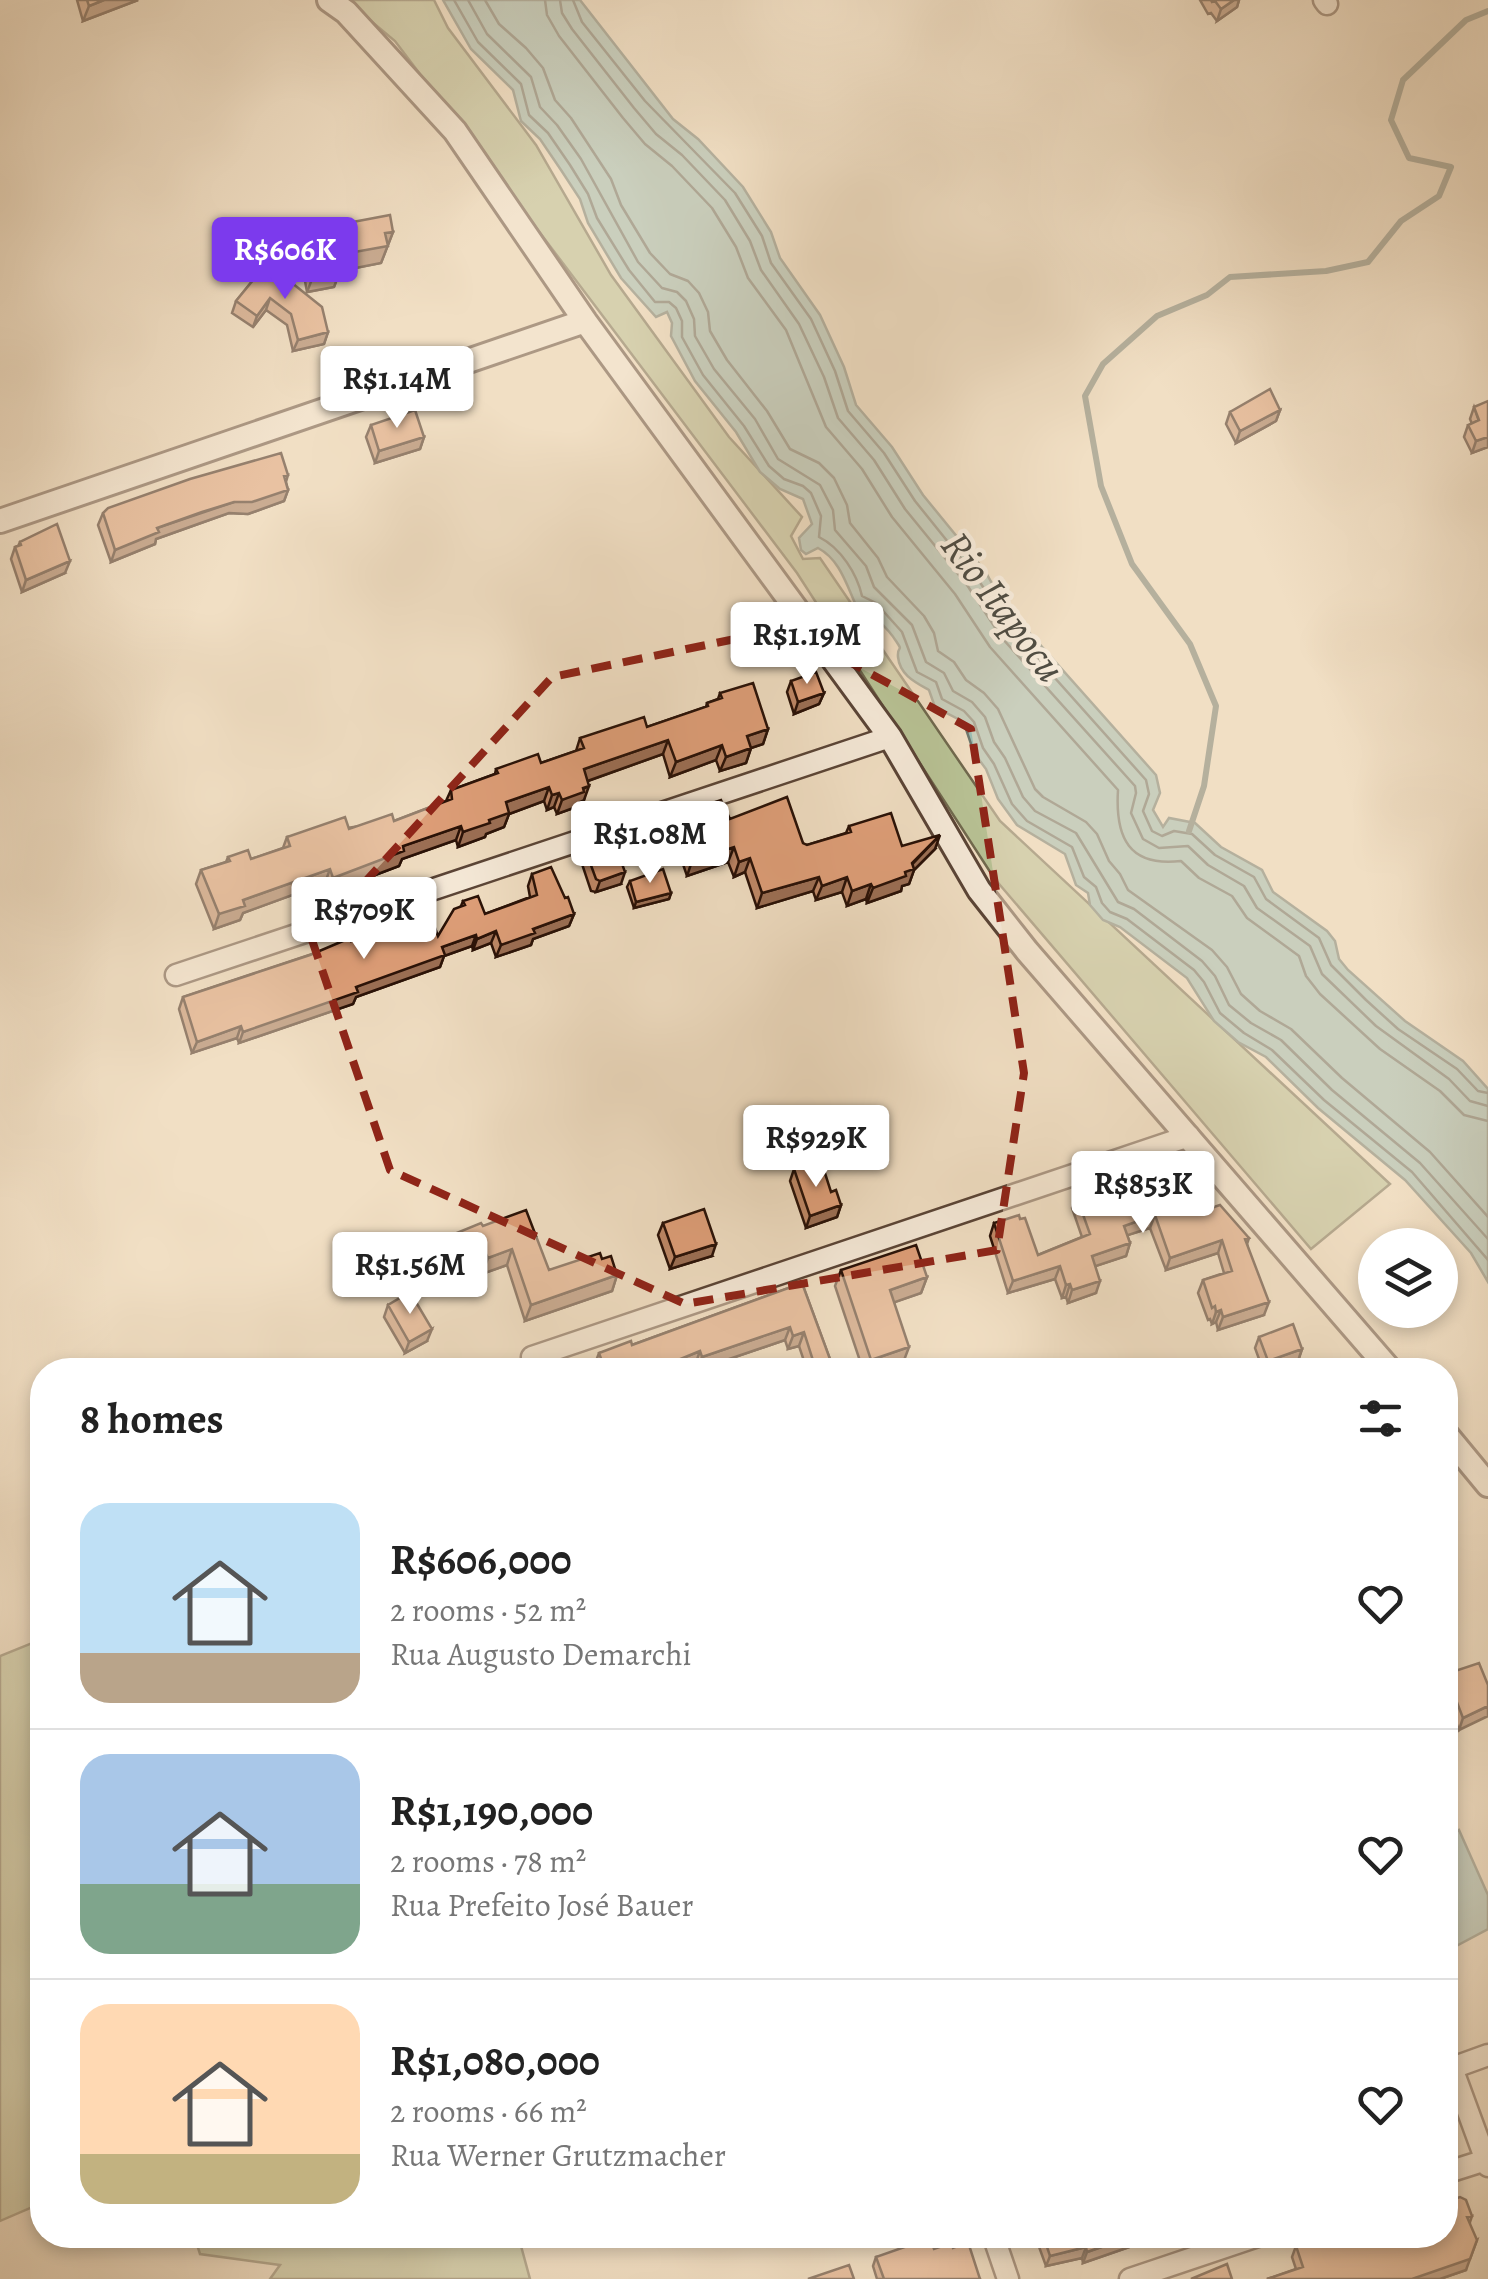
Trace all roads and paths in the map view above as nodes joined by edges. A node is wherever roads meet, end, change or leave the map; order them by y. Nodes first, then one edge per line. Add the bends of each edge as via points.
1 (329, 0) edge
2 (585, 321) junction
3 (0, 521) edge
4 (890, 738) junction
5 (176, 975) dead end
6 (1189, 1136) junction
7 (532, 1357) dead end
8 (1380, 1358) edge
9 (1458, 1449) edge
10 (1488, 1485) edge
11 (1488, 2054) edge
12 (1458, 2066) edge
13 (1458, 2084) edge
14 (1487, 2163) edge
15 (1458, 2170) edge
16 (997, 2248) edge
17 (1222, 2248) edge
18 (1008, 2279) edge
19 (1130, 2279) edge

1 - 2 street via 455,132
2 - 3 street
2 - 4 street
4 - 5 street
4 - 6 street via 979,890
6 - 7 street
6 - 8 street
9 - 10 street
11 - 12 street
13 - 14 street
14 - 15 street
16 - 18 street
17 - 19 street

